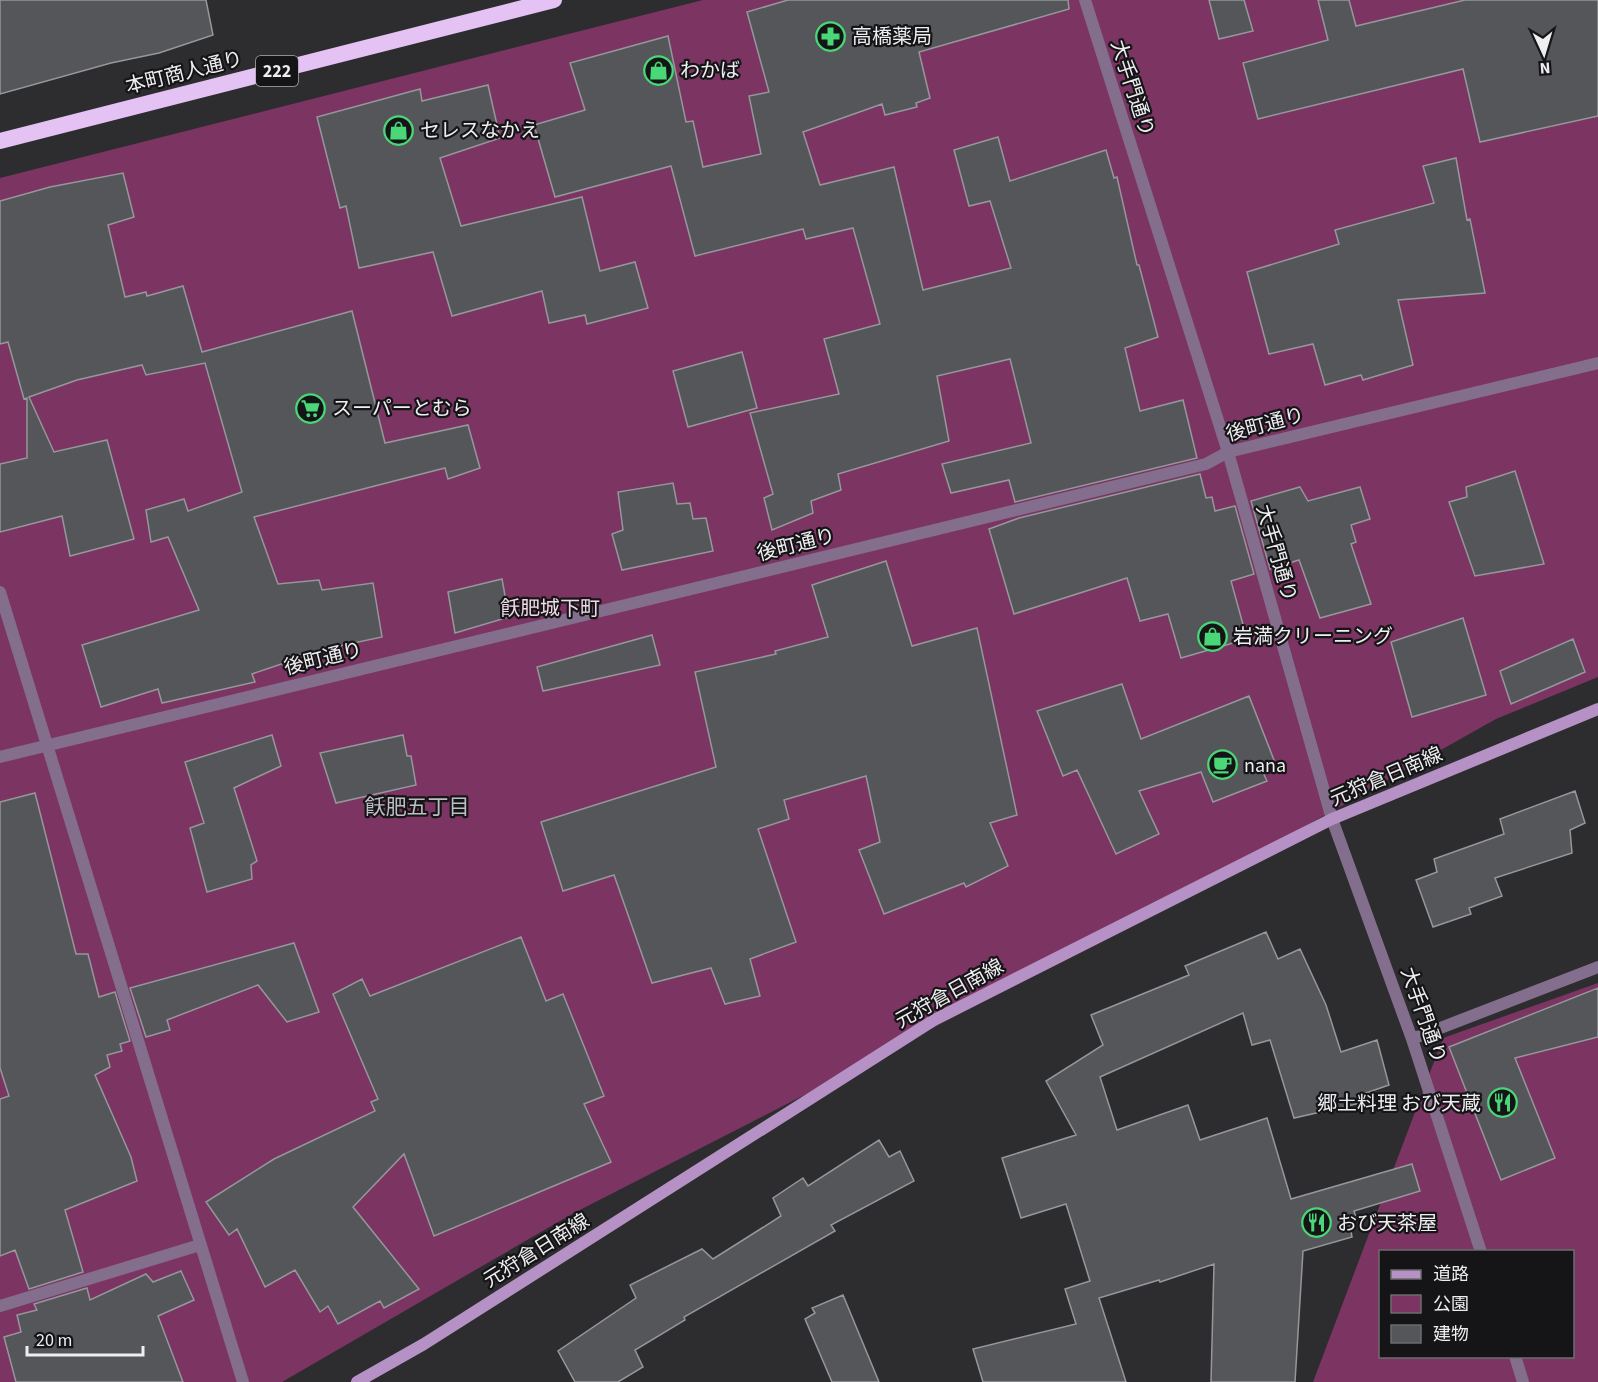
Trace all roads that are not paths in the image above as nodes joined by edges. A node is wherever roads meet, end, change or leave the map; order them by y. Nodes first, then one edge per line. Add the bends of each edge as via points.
1 (554, 0) edge
2 (1085, 0) edge
3 (0, 141) edge
4 (1598, 363) edge
5 (1228, 452) junction
6 (0, 592) edge
7 (1598, 709) edge
8 (47, 745) junction
9 (0, 757) edge
10 (1332, 819) junction
11 (1598, 967) edge
12 (1412, 1039) junction
13 (200, 1245) junction
14 (1481, 1250) edge
15 (0, 1306) edge
16 (1516, 1358) edge
17 (243, 1382) edge
18 (357, 1382) edge
19 (1523, 1382) edge

1 - 3 highway, 本町商人通り / 222
2 - 5 street, 大手門通り
4 - 5 street, 後町通り
5 - 8 street, 後町通り via 1206,464
5 - 10 street, 大手門通り
6 - 8 street
7 - 10 main road, 元狩倉日南線
8 - 9 street, 後町通り
8 - 13 street
10 - 12 street, 大手門通り
10 - 18 main road, 元狩倉日南線 via 934,1020 424,1344
11 - 12 street
12 - 14 street, 大手門通り
13 - 15 street
13 - 17 street
16 - 19 street

